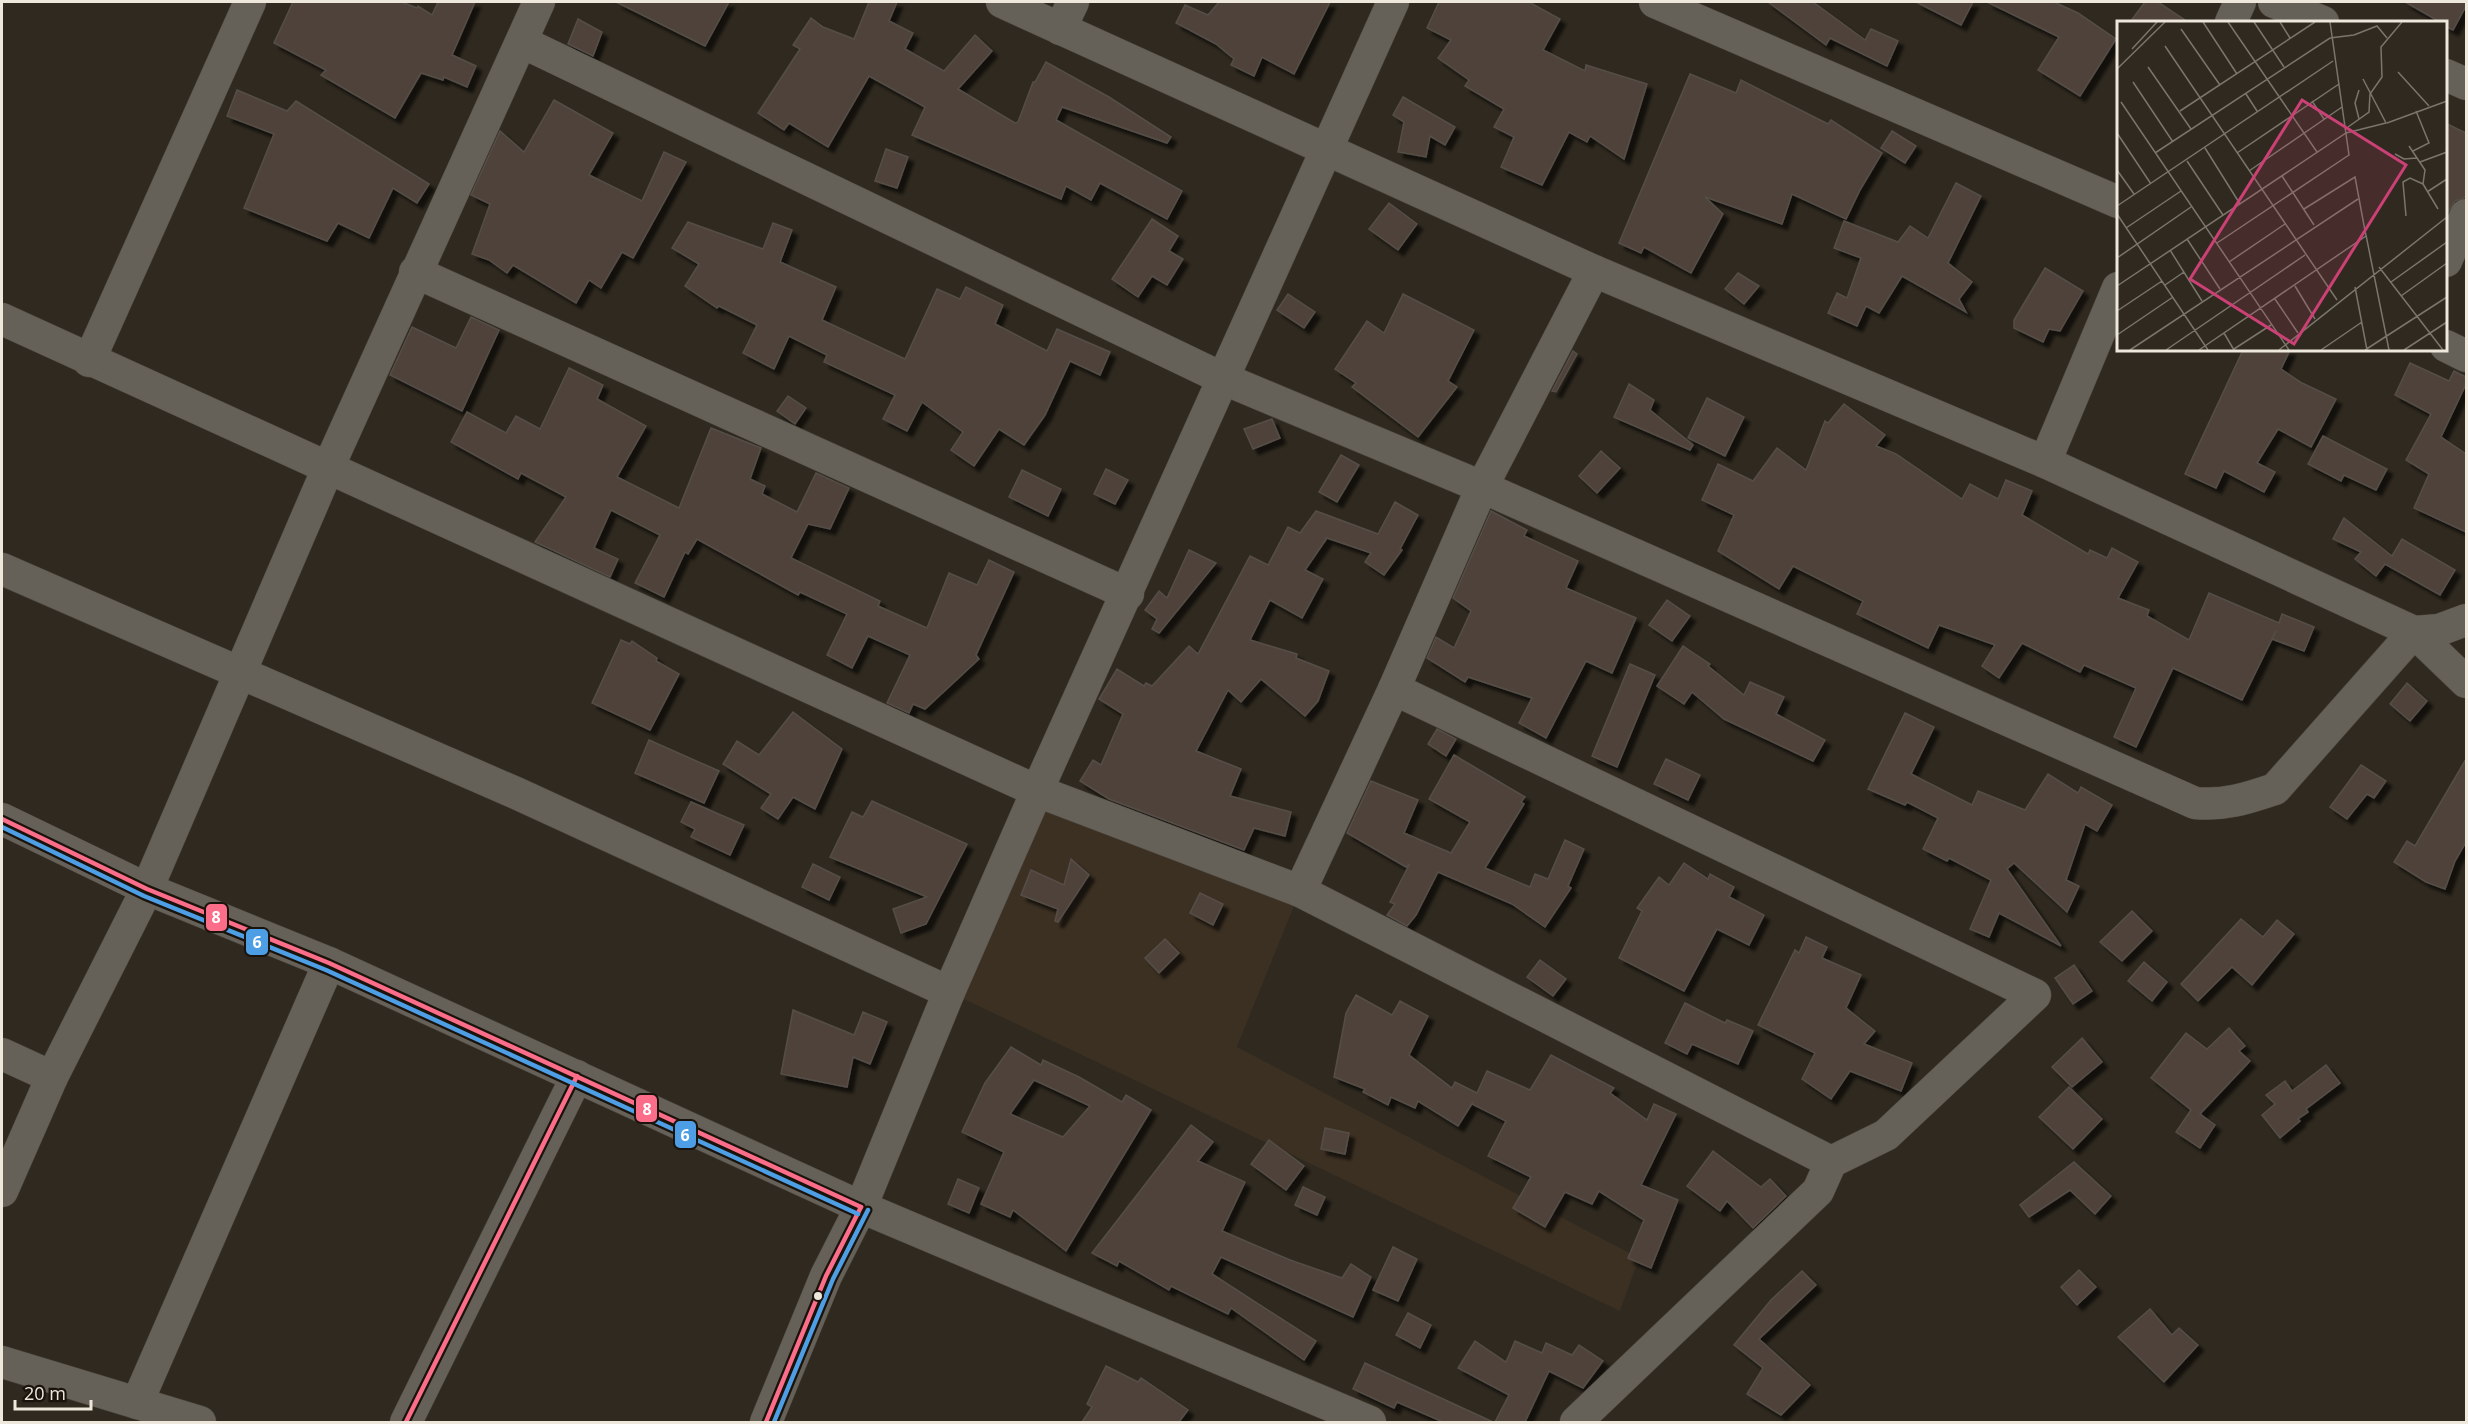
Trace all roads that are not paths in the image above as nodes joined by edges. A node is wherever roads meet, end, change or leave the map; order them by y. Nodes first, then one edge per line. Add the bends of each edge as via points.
1 (250, 2) edge
2 (539, 2) edge
3 (1002, 2) edge
4 (1393, 2) edge
5 (1655, 2) edge
6 (2240, 2) edge
7 (2274, 2) edge
8 (1067, 15) edge
9 (2231, 21) edge
10 (2321, 21) edge
11 (522, 42) junction
12 (2447, 76) edge
13 (2466, 84) edge
14 (1327, 150) junction
15 (2117, 202) edge
16 (2466, 215) edge
17 (2447, 257) edge
18 (1594, 270) junction
19 (415, 272) junction
20 (2117, 290) edge
21 (2, 319) edge
22 (2447, 347) edge
23 (2466, 356) edge
24 (89, 361) junction
25 (1224, 379) junction
26 (2045, 462) junction
27 (328, 468) junction
28 (1482, 487) junction
29 (2, 569) edge
30 (1128, 594) junction
31 (2466, 620) edge
32 (2414, 632) junction
33 (239, 674) junction
34 (2466, 682) edge
35 (1394, 689) junction
36 (1037, 791) junction
37 (2, 819) edge
38 (147, 889) junction
39 (1300, 891) junction
40 (329, 963) junction
41 (949, 992) junction
42 (2, 1054) edge
43 (577, 1076) junction
44 (52, 1077) junction
45 (1831, 1162) junction
46 (2, 1191) edge
47 (861, 1207) junction
48 (2, 1362) edge
49 (137, 1402) junction
50 (200, 1422) edge
51 (406, 1422) edge
52 (766, 1422) edge
53 (1370, 1422) edge
54 (1576, 1422) edge

1 - 24 street
2 - 11 street
3 - 8 street
4 - 14 street
5 - 15 street
6 - 9 street
7 - 10 street
8 - 14 street
11 - 19 street
11 - 25 street
12 - 13 street
14 - 18 street
14 - 25 street
16 - 17 street
18 - 26 street
18 - 28 street
19 - 27 street
19 - 30 street
20 - 26 street
21 - 24 street
22 - 23 street
24 - 27 street
25 - 28 street
25 - 30 street
26 - 32 street
27 - 33 street
27 - 36 street
28 - 32 street via 2195,803 2217,805 2275,789
28 - 35 street
29 - 33 street
30 - 36 street
31 - 32 street via 2439,630
32 - 34 street
33 - 38 street
33 - 41 street via 516,793
35 - 39 street
35 - 45 street via 2035,995 1886,1135
36 - 39 street
36 - 41 street
37 - 38 street
38 - 40 street
38 - 44 street
39 - 45 street
40 - 43 street
40 - 49 street
41 - 47 street
42 - 44 street
43 - 47 street
43 - 51 street
44 - 46 street
45 - 54 street via 1818,1191
47 - 52 street via 826,1276
47 - 53 street
48 - 49 street
49 - 50 street

